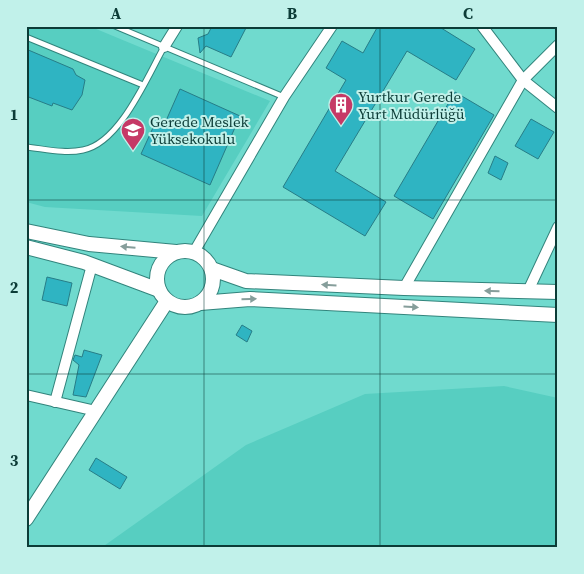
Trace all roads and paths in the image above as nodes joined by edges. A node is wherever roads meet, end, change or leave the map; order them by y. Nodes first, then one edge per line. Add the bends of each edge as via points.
1 (115, 26) edge
2 (177, 26) edge
3 (332, 26) edge
4 (482, 26) edge
5 (26, 37) edge
6 (558, 45) edge
7 (164, 47) junction
8 (523, 80) junction
9 (143, 85) junction
10 (284, 97) junction
11 (558, 108) edge
12 (26, 147) edge
13 (558, 227) edge
14 (26, 231) edge
15 (26, 247) edge
16 (176, 252) junction
17 (194, 252) junction
18 (92, 265) junction
19 (212, 269) junction
20 (404, 288) junction
21 (528, 291) junction
22 (558, 292) edge
23 (163, 295) junction
24 (200, 303) junction
25 (558, 314) edge
26 (26, 395) edge
27 (56, 402) junction
28 (96, 411) junction
29 (26, 519) edge

1 - 7 lane
2 - 7 street
3 - 10 street
4 - 8 street
5 - 9 lane
6 - 8 street
7 - 9 lane
7 - 10 lane
8 - 11 street
8 - 20 street
9 - 12 lane via 113,131 98,144 71,152
10 - 17 street
13 - 21 street
16 -> 14 street via 89,244
15 - 18 street
16 - 17 street
16 - 23 street via 168,256 158,272
17 - 19 street via 202,256
18 - 23 street
18 - 27 street
20 -> 19 street via 246,281
19 - 24 street via 212,288
21 -> 20 street
21 - 22 street
23 - 24 street via 183,307
23 - 28 street
24 -> 25 street via 250,299
26 - 27 street
27 - 28 street
28 - 29 street

